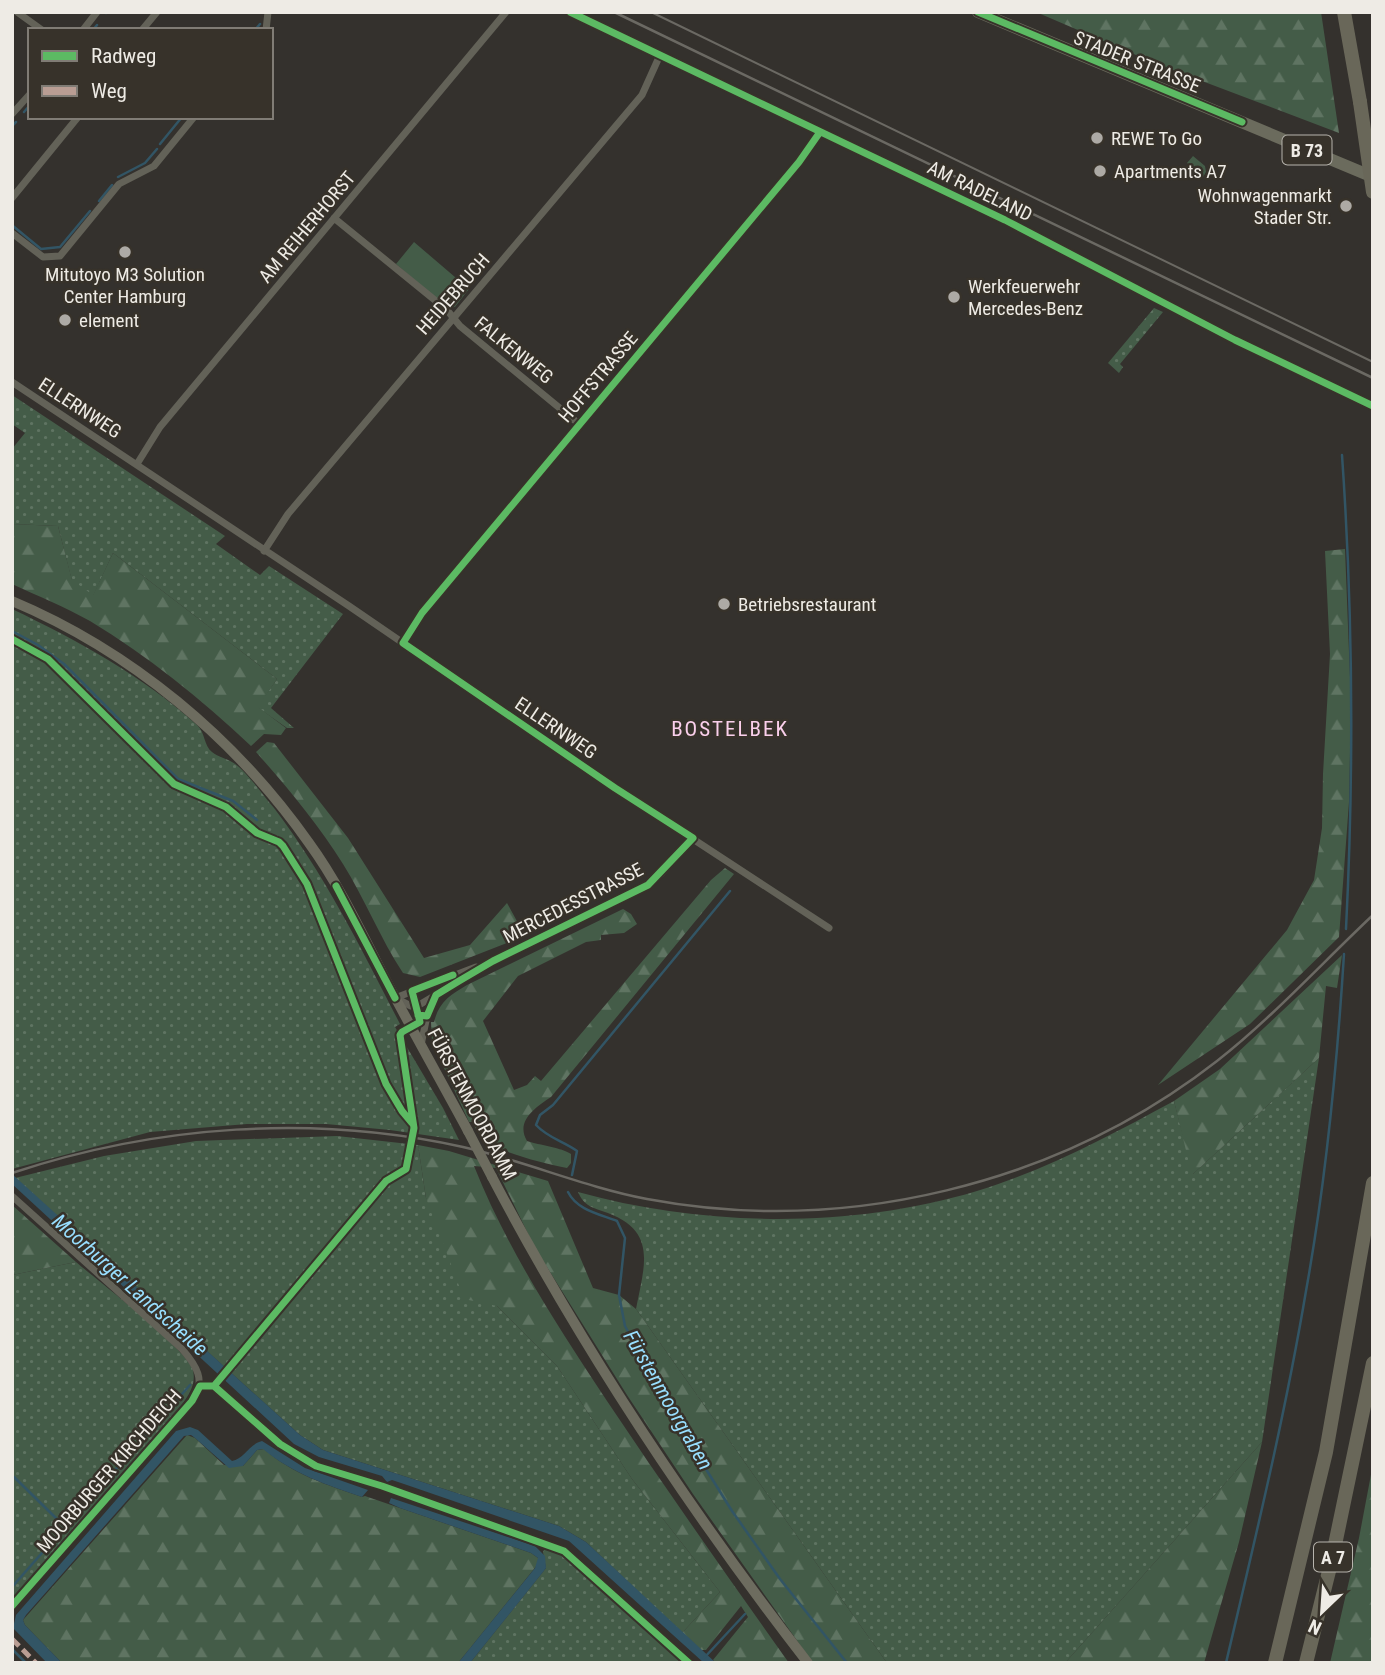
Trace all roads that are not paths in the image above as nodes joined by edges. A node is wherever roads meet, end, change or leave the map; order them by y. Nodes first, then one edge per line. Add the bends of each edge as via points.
1 (17, 12) edge
2 (97, 12) edge
3 (157, 12) edge
4 (506, 12) edge
5 (570, 12) edge
6 (1344, 12) edge
7 (979, 13) edge
8 (38, 28) edge
9 (85, 28) edge
10 (144, 28) edge
11 (660, 55) junction
12 (28, 96) edge
13 (12, 114) edge
14 (76, 119) edge
15 (192, 119) edge
16 (820, 132) junction
17 (1373, 177) edge
18 (1373, 192) edge
19 (12, 198) edge
20 (334, 218) junction
21 (12, 233) edge
22 (454, 317) junction
23 (12, 382) edge
24 (1373, 406) edge
25 (579, 424) junction
26 (137, 464) junction
27 (264, 551) junction
28 (12, 601) edge
29 (403, 643) junction
30 (693, 838) junction
31 (829, 928) dead end
32 (493, 961) junction
33 (436, 995) junction
34 (396, 998) junction
35 (421, 1046) junction
36 (1373, 1183) edge
37 (12, 1196) edge
38 (1373, 1363) edge
39 (12, 1606) edge
40 (808, 1663) edge
41 (1275, 1663) edge
42 (1306, 1663) edge

1 - 8 street
2 - 9 street
3 - 10 street
4 - 20 street, AM REIHERHORST
5 - 11 street, AM RADELAND
6 - 18 highway, bridge
7 - 17 main road, STADER STRASSE / B 73
11 - 16 street, AM RADELAND
11 - 22 street, HEIDEBRUCH via 642,95
12 - 13 street
14 - 19 street
15 - 21 street via 154,166 119,184 60,256 43,257
16 - 24 street, AM RADELAND
16 - 25 street, HOFFSTRASSE
20 - 22 street, FALKENWEG
20 - 26 street, AM REIHERHORST via 160,428
22 - 25 street, FALKENWEG
22 - 27 street, HEIDEBRUCH via 288,514
23 - 26 street, ELLERNWEG
25 - 29 street, HOFFSTRASSE via 422,613
26 - 27 street, ELLERNWEG
27 - 29 street, ELLERNWEG
28 - 34 main road, FÜRSTENMOORDAMM via 91,641 150,681 241,761 310,845
29 - 30 street, ELLERNWEG
30 - 31 street, ELLERNWEG
30 - 32 street, MERCEDESSTRASSE via 640,890
32 - 33 street, MERCEDESSTRASSE
32 - 34 street, MERCEDESSTRASSE
33 - 34 street, MERCEDESSTRASSE via 415,1006
33 - 35 street
34 - 35 main road, FÜRSTENMOORDAMM
35 - 40 main road, FÜRSTENMOORDAMM, bridge via 591,1350 746,1580
36 - 41 highway, A 7 via 1325,1452
37 - 39 street, MOORBURGER KIRCHDEICH via 182,1349 197,1369 200,1386 192,1401
38 - 42 highway, A 7

